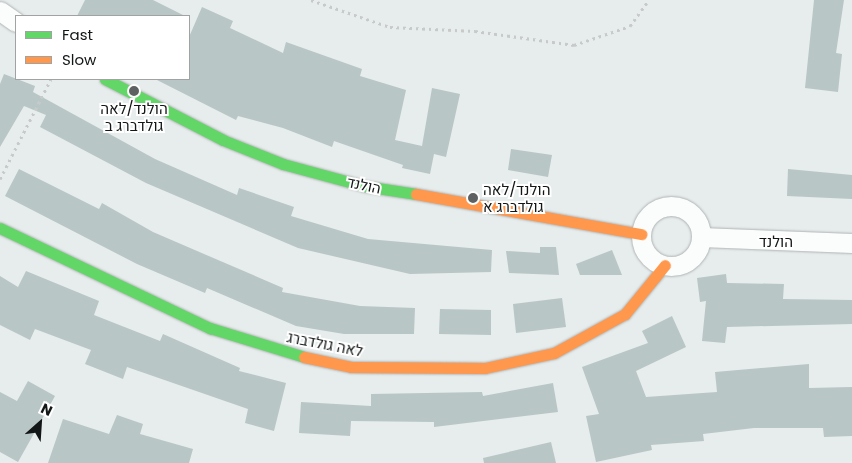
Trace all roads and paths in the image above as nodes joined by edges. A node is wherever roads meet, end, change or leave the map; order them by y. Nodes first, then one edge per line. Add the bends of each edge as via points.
1 (311, 0) edge
2 (648, 0) edge
3 (0, 11) edge
4 (15, 21) edge
5 (50, 80) edge
6 (107, 80) edge
7 (0, 179) edge
8 (0, 228) edge
9 (641, 234) junction
10 (701, 238) junction
11 (852, 243) edge
12 (665, 265) junction

1 - 2 path via 390,27 475,31 574,45 630,26
3 - 4 street
5 - 7 path
6 - 9 street, הולנד via 223,140 283,164 364,186 500,206
8 - 12 street, לאה גולדברג via 210,328 271,349 351,367 485,368 554,353 625,314
9 - 10 street via 652,213 672,206 694,217
9 - 12 street via 651,258
10 - 11 street, הולנד
10 - 12 street via 690,259

